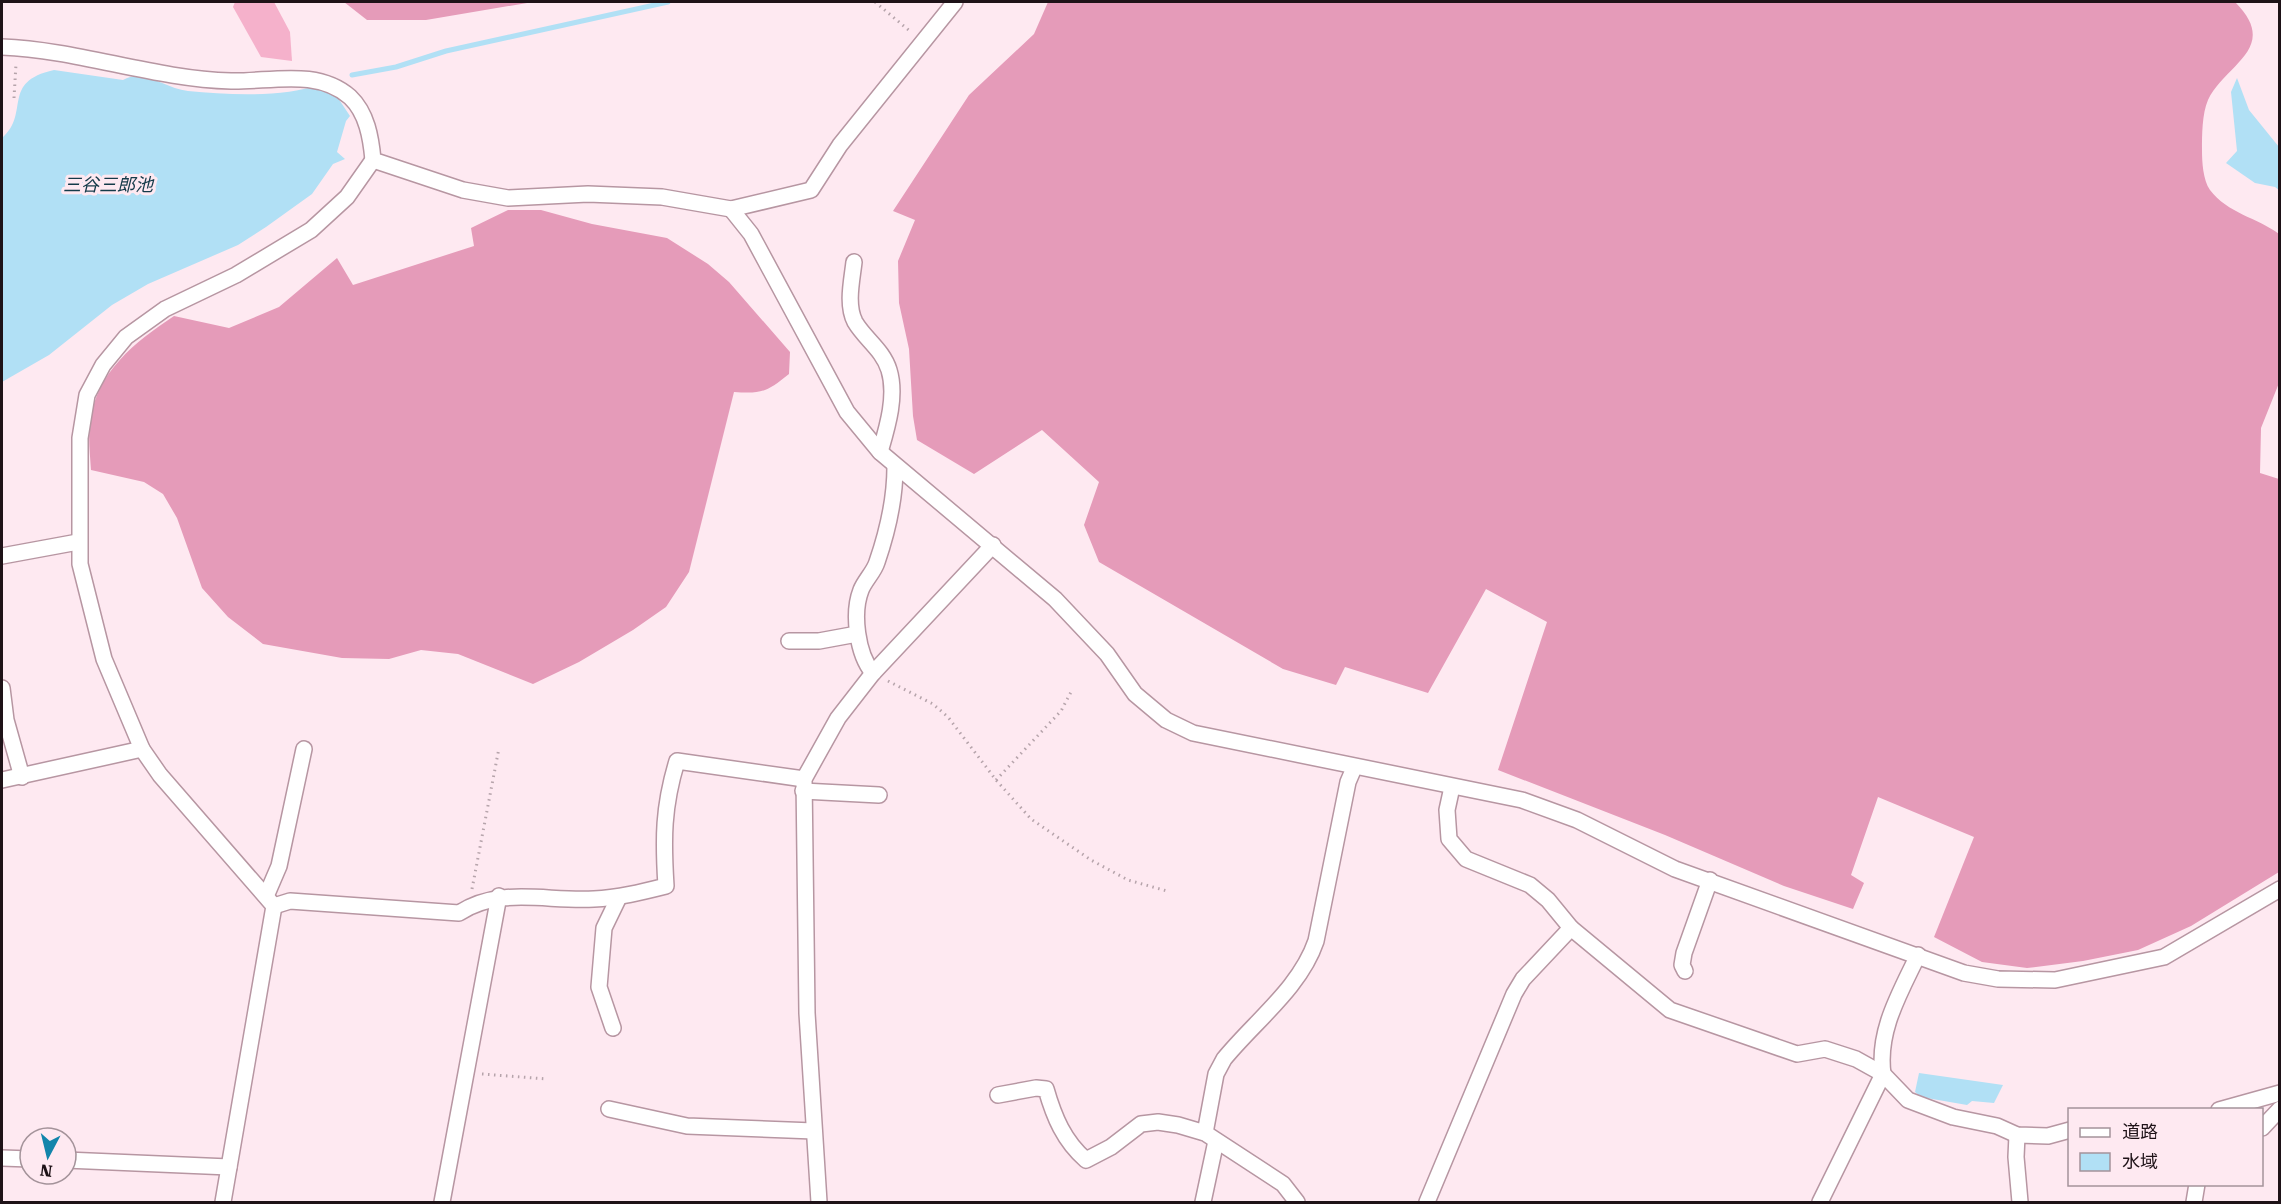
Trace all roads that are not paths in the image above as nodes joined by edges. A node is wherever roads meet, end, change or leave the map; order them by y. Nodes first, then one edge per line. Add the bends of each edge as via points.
1 (955, 2) edge
2 (9, 47) edge
3 (373, 160) junction
4 (730, 210) junction
5 (854, 262) dead end
6 (880, 452) junction
7 (895, 467) junction
8 (78, 542) junction
9 (993, 545) junction
10 (2, 556) edge
11 (857, 634) junction
12 (789, 641) dead end
13 (873, 673) junction
14 (2, 688) edge
15 (142, 749) junction
16 (304, 749) dead end
17 (1354, 768) junction
18 (22, 777) junction
19 (2, 780) edge
20 (803, 785) junction
21 (1452, 787) junction
22 (879, 795) dead end
23 (1710, 880) junction
24 (2280, 889) edge
25 (499, 896) junction
26 (619, 897) junction
27 (271, 900) junction
28 (1571, 927) junction
29 (1918, 955) junction
30 (1685, 971) dead end
31 (613, 1028) dead end
32 (1883, 1074) junction
33 (2280, 1093) edge
34 (998, 1095) dead end
35 (609, 1108) dead end
36 (2226, 1108) edge
37 (2280, 1109) edge
38 (2263, 1127) edge
39 (814, 1131) junction
40 (2068, 1131) edge
41 (2017, 1135) junction
42 (1210, 1136) junction
43 (2, 1158) edge
44 (18, 1159) edge
45 (78, 1161) edge
46 (230, 1167) junction
47 (2197, 1186) edge
48 (223, 1203) edge
49 (442, 1203) edge
50 (819, 1203) edge
51 (1203, 1203) edge
52 (1297, 1203) edge
53 (1427, 1203) edge
54 (1821, 1203) edge
55 (2020, 1203) edge
56 (2194, 1203) edge

1 - 4 street via 840,145 811,190
2 - 3 street via 213,80 287,77 328,85 350,97 359,108 366,121
3 - 4 street via 463,190 508,198 588,194 662,197
3 - 8 street via 347,197 312,230 165,309 126,337 103,365 87,395 80,438
4 - 6 street via 751,234 847,412
5 - 6 street via 850,299 855,321 875,344 890,371 888,423
6 - 7 street
7 - 9 street
7 - 11 street via 891,518 877,563 860,591
8 - 10 street
8 - 15 street via 104,659
9 - 13 street
9 - 17 street via 1055,599 1107,654 1135,694 1166,720 1193,733
11 - 12 street via 819,641
11 - 13 street via 864,661
13 - 20 street via 838,718
14 - 18 street via 6,720
15 - 18 street
15 - 27 street via 183,802
16 - 27 street
17 - 21 street
17 - 42 street via 1310,960 1224,1059 1216,1074
18 - 19 street
20 - 22 street
20 - 26 street via 677,761 663,830 666,886
20 - 39 street via 807,1013
21 - 23 street via 1522,800 1577,820 1675,869
21 - 28 street via 1447,810 1449,839 1466,859 1530,885
23 - 29 street
23 - 30 street via 1684,954
24 - 29 street via 2164,957 2106,971 2055,980 1998,979 1964,972
25 - 26 street
25 - 27 street via 459,913
25 - 49 street
26 - 31 street via 604,928 599,987
27 - 46 street
28 - 32 street via 1670,1010 1797,1054 1825,1049 1856,1059
28 - 53 street via 1514,994
29 - 32 street via 1886,1030 1881,1056
32 - 41 street via 1908,1100
32 - 54 street
33 - 36 street
34 - 42 street via 1046,1089 1056,1122 1086,1160 1141,1124 1158,1122
35 - 39 street via 687,1126
37 - 38 street
39 - 50 street
40 - 41 street via 2048,1136
41 - 55 street
42 - 51 street
42 - 52 street via 1283,1184
43 - 44 street
45 - 46 street
46 - 48 street
47 - 56 street

